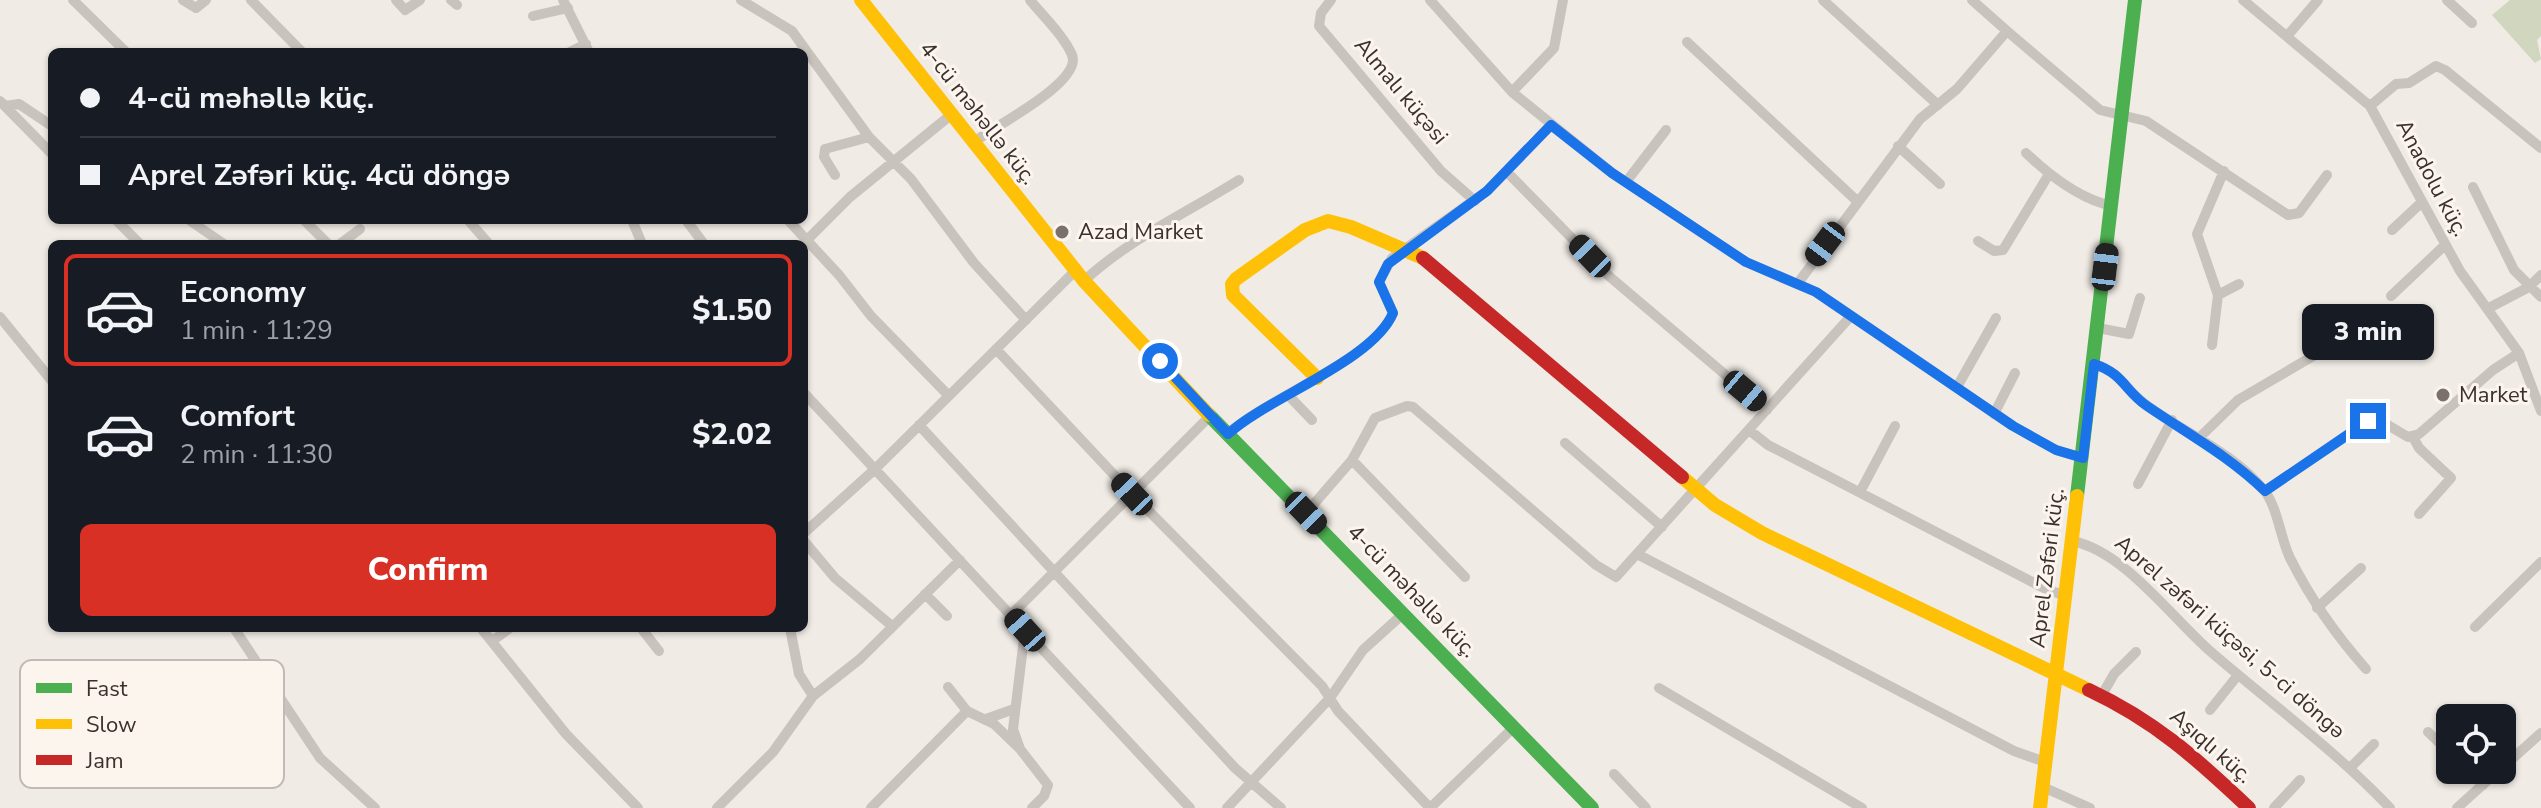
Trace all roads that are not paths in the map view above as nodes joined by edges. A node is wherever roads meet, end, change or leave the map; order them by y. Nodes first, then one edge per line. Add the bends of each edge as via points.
1 (73, 0) edge
2 (183, 0) edge
3 (206, 0) edge
4 (251, 0) edge
5 (396, 0) edge
6 (420, 0) edge
7 (741, 0) edge
8 (861, 0) edge
9 (1030, 0) edge
10 (1331, 0) edge
11 (1430, 0) edge
12 (1823, 0) edge
13 (1972, 0) edge
14 (2135, 0) edge
15 (2243, 0) edge
16 (2318, 0) edge
17 (2447, 0) edge
18 (1560, 1) edge
19 (566, 4) edge
20 (533, 16) dead end
21 (2472, 23) dead end
22 (2007, 31) junction
23 (2288, 35) junction
24 (1687, 42) dead end
25 (122, 48) edge
26 (298, 48) edge
27 (587, 48) edge
28 (804, 48) edge
29 (808, 53) edge
30 (1512, 92) junction
31 (3, 103) edge
32 (1938, 105) junction
33 (2370, 106) junction
34 (952, 114) junction
35 (2121, 115) junction
36 (48, 123) edge
37 (1551, 125) junction
38 (1666, 130) dead end
39 (869, 137) junction
40 (974, 142) junction
41 (1898, 146) junction
42 (2541, 148) edge
43 (48, 150) edge
44 (2026, 153) dead end
45 (893, 161) junction
46 (2224, 171) junction
47 (1507, 172) junction
48 (2049, 174) junction
49 (835, 175) dead end
50 (2327, 175) dead end
51 (1239, 180) dead end
52 (1626, 182) junction
53 (1940, 184) dead end
54 (2473, 187) dead end
55 (1475, 201) junction
56 (1857, 201) junction
57 (2422, 202) junction
58 (2112, 206) junction
59 (120, 224) edge
60 (195, 224) edge
61 (308, 224) edge
62 (472, 224) edge
63 (360, 229) dead end
64 (2392, 230) dead end
65 (136, 240) edge
66 (218, 240) edge
67 (324, 240) edge
68 (345, 240) edge
69 (486, 240) edge
70 (807, 240) edge
71 (1978, 241) dead end
72 (2445, 245) junction
73 (808, 247) edge
74 (1403, 250) junction
75 (2541, 275) edge
76 (1079, 276) junction
77 (1798, 283) junction
78 (2239, 284) dead end
79 (2529, 287) junction
80 (2218, 295) junction
81 (2391, 296) dead end
82 (2541, 297) edge
83 (2140, 298) dead end
84 (2487, 309) junction
85 (1851, 316) junction
86 (0, 317) edge
87 (1996, 318) dead end
88 (1026, 320) junction
89 (2098, 328) junction
90 (2212, 345) dead end
91 (996, 349) junction
92 (2320, 352) dead end
93 (2519, 353) junction
94 (2094, 364) junction
95 (2015, 373) dead end
96 (48, 376) edge
97 (1317, 378) junction
98 (1957, 387) junction
99 (949, 396) junction
100 (1289, 396) junction
101 (808, 397) edge
102 (1767, 410) junction
103 (2541, 411) edge
104 (1994, 414) junction
105 (1210, 416) junction
106 (1312, 420) dead end
107 (2172, 420) junction
108 (919, 425) junction
109 (1895, 426) dead end
110 (1749, 430) junction
111 (1228, 434) junction
112 (2200, 437) junction
113 (2413, 437) junction
114 (1565, 443) dead end
115 (2083, 458) junction
116 (1352, 460) junction
117 (874, 470) junction
118 (2138, 484) dead end
119 (1696, 489) junction
120 (2265, 491) junction
121 (1860, 492) junction
122 (1132, 494) junction
123 (1306, 513) junction
124 (2419, 514) dead end
125 (1662, 527) junction
126 (808, 529) edge
127 (2072, 541) junction
128 (808, 546) edge
129 (1639, 555) junction
130 (960, 560) junction
131 (2541, 562) edge
132 (2361, 568) dead end
133 (1054, 573) junction
134 (1465, 577) dead end
135 (925, 594) junction
136 (2066, 596) junction
137 (2317, 608) junction
138 (1404, 613) junction
139 (1011, 615) junction
140 (947, 616) dead end
141 (892, 626) junction
142 (2475, 627) dead end
143 (1025, 630) junction
144 (237, 632) edge
145 (484, 632) edge
146 (504, 632) edge
147 (644, 632) edge
148 (791, 632) edge
149 (492, 641) junction
150 (659, 651) dead end
151 (2136, 652) dead end
152 (255, 660) edge
153 (2366, 669) dead end
154 (2238, 675) junction
155 (2056, 676) junction
156 (948, 687) dead end
157 (1659, 688) dead end
158 (2102, 695) junction
159 (813, 696) junction
160 (1330, 698) junction
161 (284, 704) edge
162 (1014, 709) junction
163 (2210, 710) dead end
164 (967, 711) junction
165 (986, 719) junction
166 (1514, 727) junction
167 (2428, 732) dead end
168 (2541, 733) edge
169 (2436, 740) edge
170 (2374, 744) dead end
171 (1020, 749) junction
172 (2516, 756) edge
173 (2045, 762) junction
174 (2351, 767) junction
175 (1614, 774) dead end
176 (2300, 780) dead end
177 (1253, 782) junction
178 (2483, 785) edge
179 (2043, 787) junction
180 (1187, 807) edge
181 (375, 808) edge
182 (638, 808) edge
183 (717, 808) edge
184 (871, 808) edge
185 (1032, 808) edge
186 (1227, 808) edge
187 (1281, 808) edge
188 (1430, 808) edge
189 (1592, 808) edge
190 (1646, 808) edge
191 (1862, 808) edge
192 (2040, 808) edge
193 (2090, 808) edge
194 (2249, 808) edge
195 (2274, 808) edge
196 (2390, 808) edge
197 (2457, 808) edge

1 - 25 street
2 - 3 street via 196,8
4 - 26 street
5 - 6 street via 405,10
7 - 28 street via 792,31
8 - 34 street, 4-cü məhəllə küç.
9 - 40 street via 1072,54 1072,67 1057,88
10 - 55 street, Almalı küçəsi via 1319,26 1441,171
11 - 30 street
12 - 32 street
13 - 22 street
14 - 35 street, Aprel Zəfəri küç.
15 - 23 street, Anadolu küç.
16 - 23 street
17 - 21 street
18 - 30 street via 1554,48
19 - 20 street
19 - 27 street
22 - 32 street
22 - 35 street via 2100,110
23 - 33 street, Anadolu küç.
24 - 56 street
29 - 39 street
30 - 37 street
31 - 36 street via 19,104
31 - 43 street
32 - 41 street
33 - 42 street via 2388,89 2436,66
33 - 57 street, Anadolu küç.
34 - 40 street, 4-cü məhəllə küç.
34 - 45 street
35 - 46 street via 2146,121
35 - 58 street, Aprel Zəfəri küç.
37 - 47 street
37 - 52 street
38 - 52 street
39 - 45 street
39 - 49 street via 825,149
40 - 76 street, 4-cü məhəllə küç.
41 - 53 street
41 - 56 street
44 - 48 street
45 - 70 street
45 - 88 street
46 - 50 street via 2288,215 2299,213
46 - 80 street via 2197,234
47 - 55 street
47 - 102 street via 1610,277
48 - 58 street
48 - 71 street via 2003,250
51 - 76 street
52 - 77 street via 1746,262
54 - 79 street via 2514,270
55 - 74 street
56 - 77 street
57 - 64 street
57 - 72 street, Anadolu küç.
58 - 89 street, Aprel Zəfəri küç.
59 - 65 street
60 - 66 street
61 - 67 street
62 - 69 street
63 - 68 street
72 - 81 street
72 - 84 street, Anadolu küç.
73 - 99 street
74 - 97 street via 1379,282 1393,305 1391,319
74 - 97 street, Aşıqlı küç. via 1356,226 1320,221 1232,284 1233,295
74 - 119 street, Aşıqlı küç. via 1433,263
75 - 79 street
76 - 88 street
76 - 105 street, 4-cü məhəllə küç.
77 - 85 street
78 - 80 street
79 - 82 street
79 - 84 street
80 - 90 street
83 - 89 street via 2129,334
84 - 93 street, Anadolu küç.
85 - 98 street
85 - 102 street
86 - 96 street
87 - 98 street
88 - 91 street
89 - 94 street, Aprel Zəfəri küç.
91 - 99 street
91 - 122 street
92 - 112 street via 2238,400
93 - 103 street, Anadolu küç.
93 - 113 street
94 - 107 street via 2113,371 2145,405
94 - 115 street, Aprel Zəfəri küç.
95 - 104 street
97 - 100 street
98 - 104 street
99 - 108 street
100 - 106 street
100 - 111 street
101 - 117 street
102 - 110 street
104 - 115 street via 2056,450
105 - 111 street, 4-cü məhəllə küç.
105 - 122 street
107 - 112 street
107 - 118 street
108 - 117 street
108 - 133 street
109 - 121 street
110 - 119 street
110 - 121 street
111 - 123 street, 4-cü məhəllə küç.
112 - 120 street
113 - 120 street via 2384,420 2368,421
113 - 124 street via 2451,478
114 - 125 street
115 - 127 street, Aprel Zəfəri küç.
116 - 123 street
116 - 129 street via 1375,418 1413,407 1612,576 1623,574
116 - 134 street
117 - 126 street
117 - 130 street
119 - 125 street
119 - 155 street, Aşıqlı küç. via 1762,533
120 - 137 street
121 - 136 street
122 - 133 street
122 - 160 street
123 - 138 street, 4-cü məhəllə küç.
125 - 129 street
127 - 136 street, Aprel Zəfəri küç.
127 - 154 street, Aprel zəfəri küçəsi, 5-ci döngə via 2097,549 2120,565
128 - 141 street via 835,578
129 - 173 street via 2000,744
130 - 135 street
130 - 139 street
131 - 142 street
132 - 137 street
133 - 139 street
133 - 177 street
135 - 140 street
135 - 141 street
136 - 155 street, Aprel Zəfəri küç.
137 - 153 street
138 - 160 street via 1363,650
138 - 166 street, 4-cü məhəllə küç.
139 - 143 street
141 - 159 street
143 - 162 street
143 - 180 street
144 - 152 street
145 - 149 street
146 - 149 street
147 - 150 street
148 - 159 street via 799,674
149 - 182 street via 566,734
151 - 158 street
154 - 163 street
154 - 174 street, Aprel zəfəri küçəsi, 5-ci döngə
155 - 158 street, Aşıqlı küç.
155 - 173 street, Aprel Zəfəri küç.
156 - 164 street
157 - 191 street
158 - 194 street, Aşıqlı küç. via 2160,728
159 - 183 street via 773,752
160 - 177 street
160 - 188 street
161 - 181 street via 320,758
162 - 165 street
162 - 171 street
164 - 165 street
164 - 184 street
165 - 171 street
166 - 188 street
166 - 189 street, 4-cü məhəllə küç.
167 - 169 street
168 - 172 street
170 - 174 street
171 - 185 street via 1048,785
173 - 179 street, Aprel Zəfəri küç.
174 - 196 street, Aprel zəfəri küçəsi, 5-ci döngə
175 - 190 street
176 - 195 street
177 - 186 street
177 - 187 street
178 - 197 street
179 - 192 street, Aprel Zəfəri küç.
179 - 193 street

